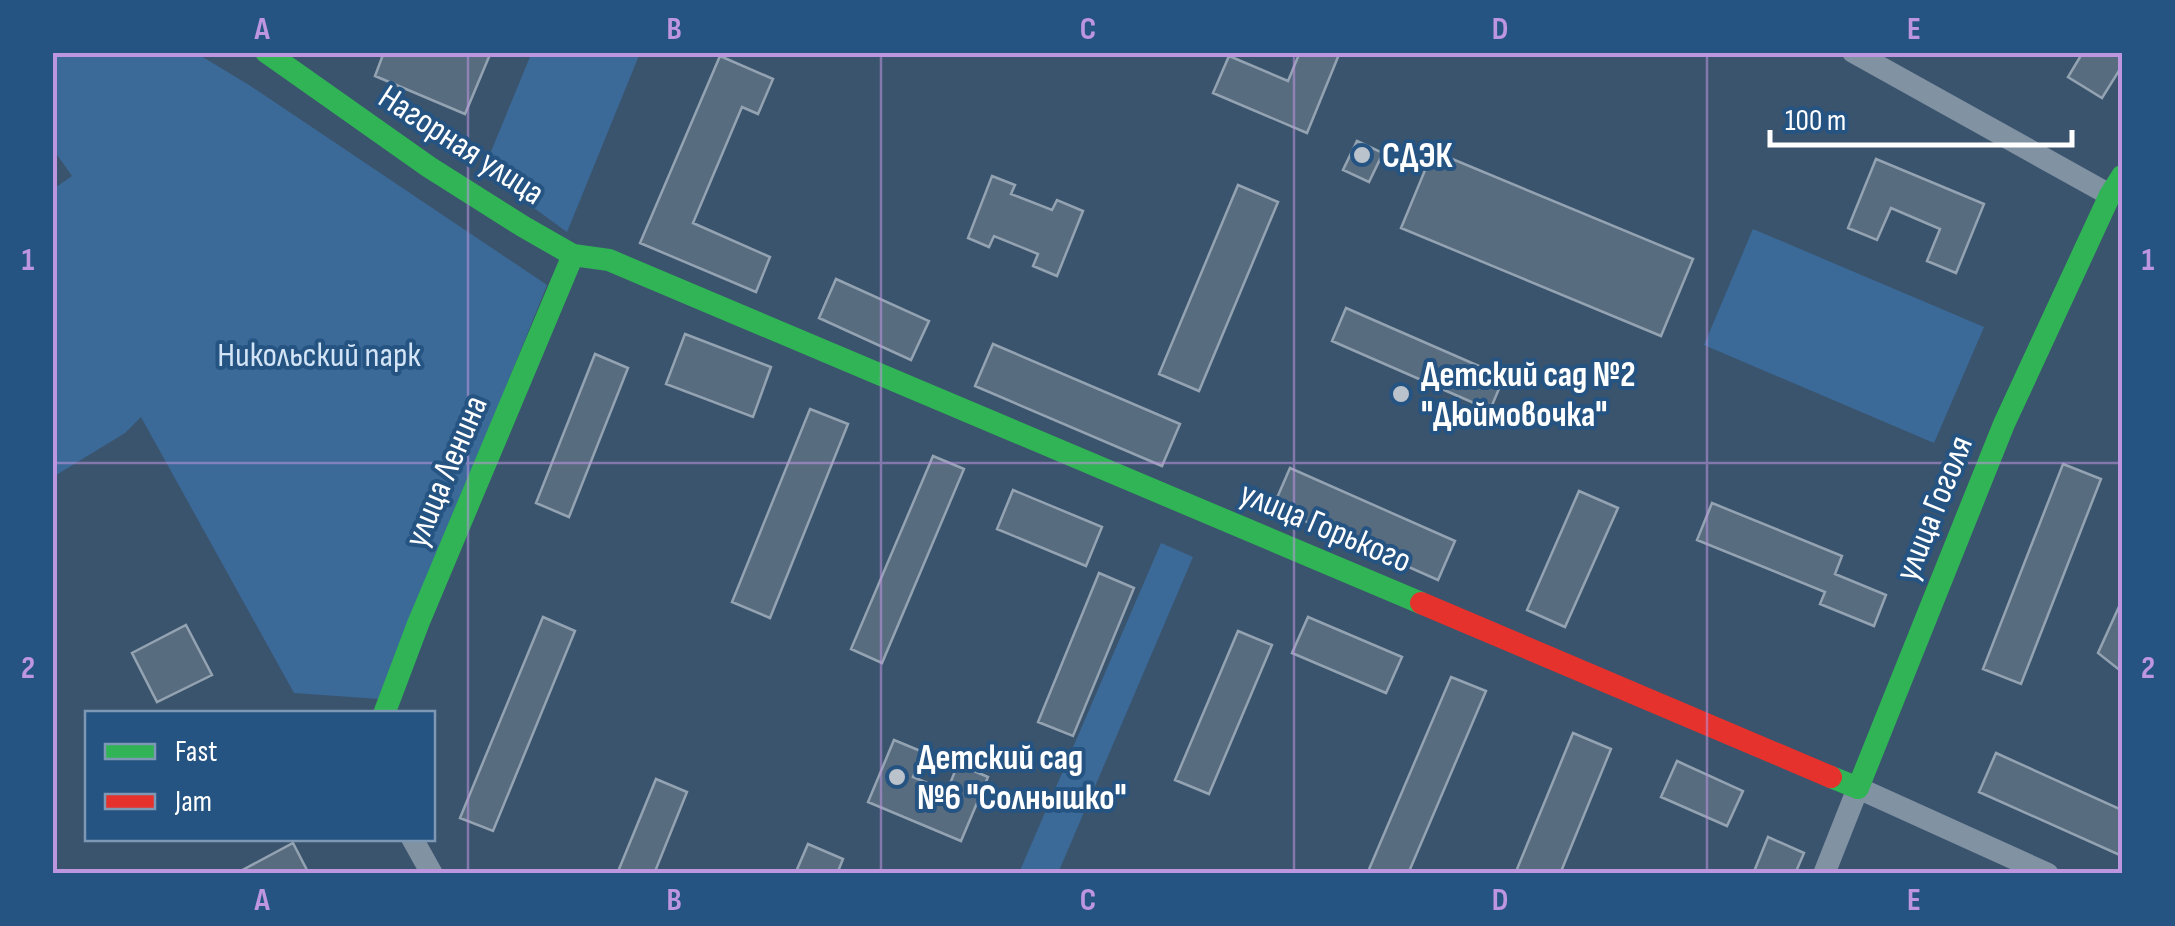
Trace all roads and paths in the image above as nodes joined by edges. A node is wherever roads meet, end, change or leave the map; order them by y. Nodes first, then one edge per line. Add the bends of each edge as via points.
1 (266, 52) edge
2 (1853, 52) edge
3 (2116, 186) edge
4 (572, 256) junction
5 (385, 711) edge
6 (1858, 788) junction
7 (414, 841) edge
8 (432, 874) edge
9 (1824, 874) edge
10 (2048, 874) edge

1 - 4 street, Нагорная улица via 428,168
2 - 3 street
3 - 6 street, улица Гоголя via 2004,424
4 - 5 street, улица Ленина
4 - 6 street, улица Горького via 609,260
6 - 9 street, улица Гоголя
6 - 10 street, улица Горького
7 - 8 street

